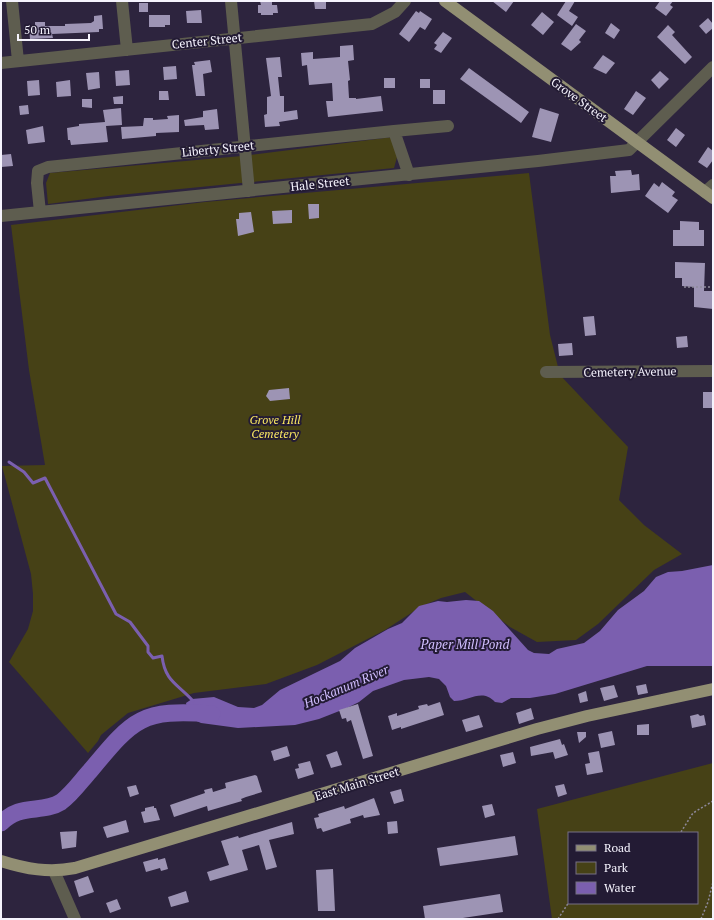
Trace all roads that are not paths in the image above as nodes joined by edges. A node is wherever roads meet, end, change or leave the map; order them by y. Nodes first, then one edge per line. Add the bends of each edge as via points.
1 (12, 1) edge
2 (122, 1) edge
3 (231, 1) edge
4 (405, 1) edge
5 (444, 1) edge
6 (235, 38) junction
7 (127, 50) junction
8 (18, 61) junction
9 (1, 63) edge
10 (713, 67) edge
11 (448, 126) dead end
12 (394, 131) junction
13 (636, 142) junction
14 (245, 146) junction
15 (409, 175) junction
16 (249, 191) junction
17 (710, 192) edge
18 (40, 212) junction
19 (1, 216) edge
20 (713, 371) edge
21 (546, 372) dead end
22 (713, 689) edge
23 (1, 861) edge
24 (54, 871) junction
25 (75, 919) edge

1 - 8 street
2 - 7 street
3 - 6 street
4 - 6 street, Center Street via 395,12 372,24
5 - 13 main road, Grove Street
6 - 7 street, Center Street
6 - 14 street
7 - 8 street, Center Street
8 - 9 street, Center Street
10 - 13 street, Hale Street
11 - 12 street, Liberty Street
12 - 14 street, Liberty Street
12 - 15 street
13 - 15 street, Hale Street via 629,150
13 - 17 main road, Grove Street
14 - 16 street
14 - 18 street, Liberty Street via 48,167 38,172
15 - 16 street, Hale Street
16 - 18 street, Hale Street
18 - 19 street, Hale Street
20 - 21 street, Cemetery Avenue
22 - 24 main road, East Main Street via 565,722 114,858
23 - 24 main road, East Main Street via 30,869
24 - 25 street

